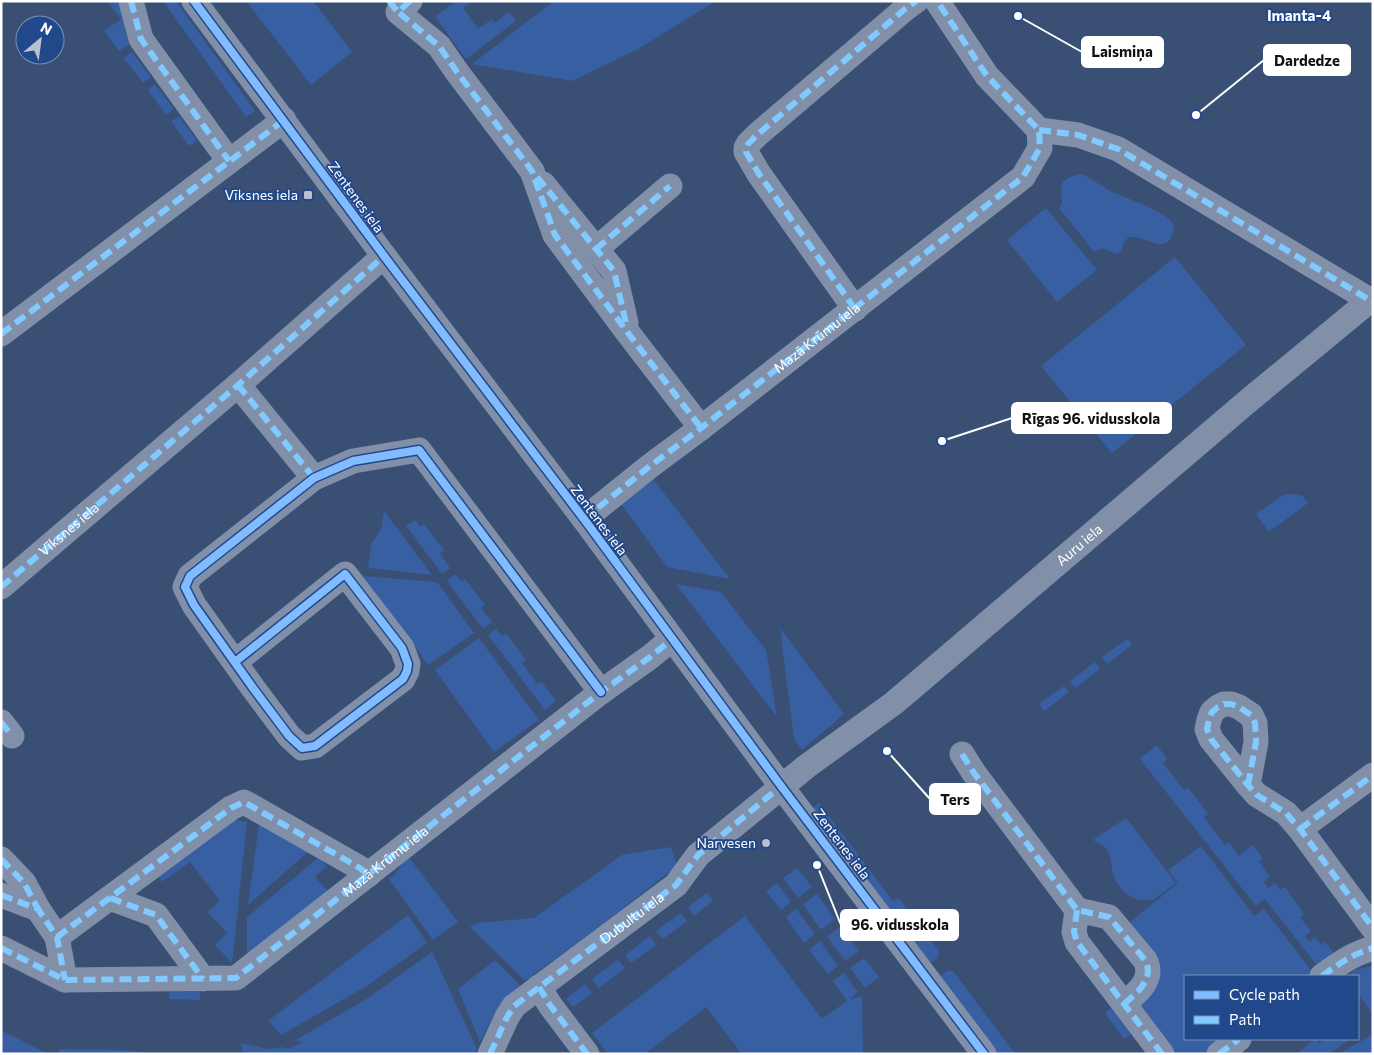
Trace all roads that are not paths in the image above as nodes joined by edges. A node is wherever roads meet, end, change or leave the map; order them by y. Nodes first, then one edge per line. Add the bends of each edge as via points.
1 (132, 1) edge
2 (194, 1) edge
3 (916, 1) edge
4 (938, 1) edge
5 (399, 5) edge
6 (284, 120) junction
7 (1040, 139) junction
8 (229, 161) junction
9 (532, 171) junction
10 (670, 186) dead end
11 (596, 249) junction
12 (384, 256) junction
13 (1372, 300) edge
14 (855, 309) junction
15 (628, 333) junction
16 (1, 334) edge
17 (238, 385) junction
18 (701, 428) junction
19 (314, 478) junction
20 (584, 519) junction
21 (1, 587) edge
22 (672, 639) junction
23 (235, 662) junction
24 (601, 692) junction
25 (962, 754) dead end
26 (1373, 775) edge
27 (1248, 785) dead end
28 (781, 786) junction
29 (1300, 829) junction
30 (1, 859) edge
31 (368, 876) junction
32 (1, 895) edge
33 (110, 898) junction
34 (38, 910) junction
35 (1077, 910) junction
36 (1373, 928) edge
37 (57, 937) junction
38 (1, 948) edge
39 (1373, 948) edge
40 (1323, 975) edge
41 (203, 979) junction
42 (65, 980) junction
43 (539, 987) junction
44 (1124, 1004) junction
45 (1238, 1040) edge
46 (490, 1054) edge
47 (587, 1054) edge
48 (984, 1054) edge
49 (1162, 1054) edge
50 (1219, 1054) edge

1 - 8 street via 141,39
2 - 6 street, Zentenes iela
3 - 14 street via 757,134 746,148 759,174
4 - 7 street via 986,76
5 - 9 street via 439,46
6 - 8 street
6 - 12 street, Zentenes iela
7 - 13 street via 1078,135 1118,149
7 - 14 street, Mazā Krūmu iela via 1023,177
8 - 16 street
9 - 11 street
9 - 15 street via 555,235
10 - 11 street
11 - 15 street via 614,271
12 - 17 street, Vīksnes iela
12 - 20 street, Zentenes iela
13 - 28 street, Auru iela via 1248,401 894,703
14 - 18 street, Mazā Krūmu iela
15 - 18 street
17 - 19 street
17 - 21 street, Vīksnes iela
18 - 20 street, Mazā Krūmu iela
19 - 23 street via 190,576 185,587
19 - 24 street via 354,461 418,450
20 - 22 street, Zentenes iela
22 - 24 street, Mazā Krūmu iela
22 - 28 street, Zentenes iela
23 - 23 street via 289,736 302,748 316,746 403,679 408,664 402,648 344,574
24 - 31 street, Mazā Krūmu iela
25 - 35 street
26 - 29 street
27 - 29 street via 1257,795 1286,813
28 - 43 street, Dubultu iela via 698,855 676,885
28 - 48 street, Zentenes iela
29 - 36 street
30 - 34 street via 24,883
31 - 33 street via 360,868 244,802 231,808
31 - 41 street, Mazā Krūmu iela via 236,978
32 - 34 street
33 - 37 street
33 - 41 street via 156,915
34 - 37 street
35 - 44 street via 1075,939
35 - 44 street via 1110,917 1147,965 1144,984
37 - 42 street
38 - 42 street, Mazā Krūmu iela
39 - 40 street via 1357,953
41 - 42 street, Mazā Krūmu iela
43 - 46 street, Dubultu iela via 510,1011
43 - 47 street
44 - 49 street
45 - 50 street

